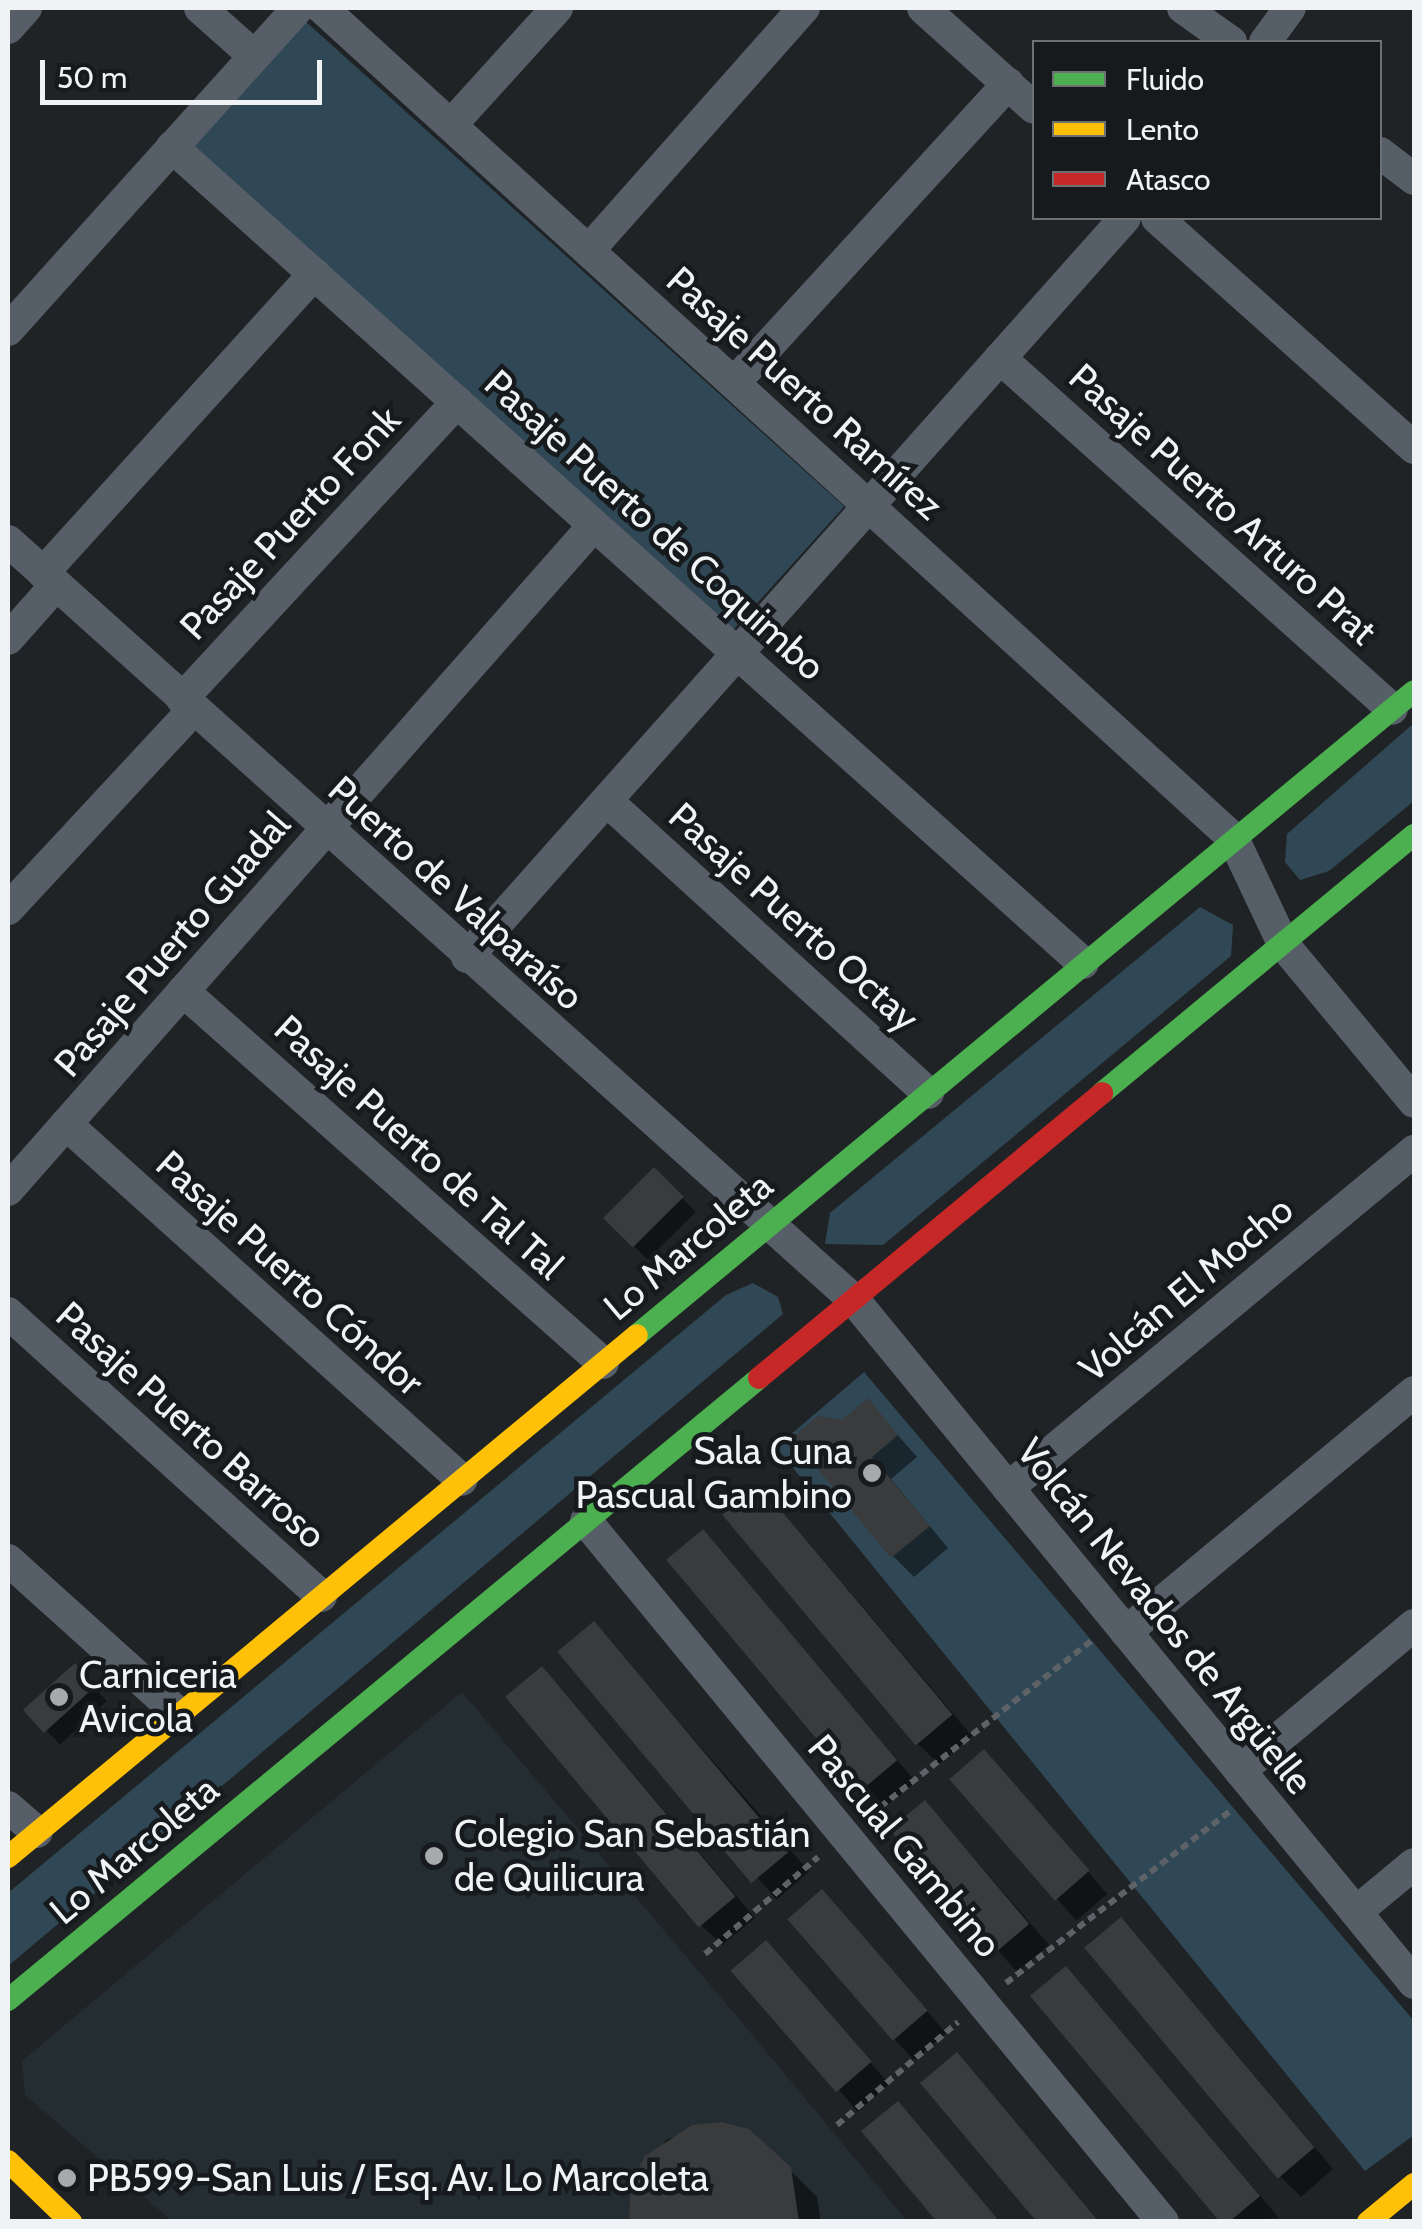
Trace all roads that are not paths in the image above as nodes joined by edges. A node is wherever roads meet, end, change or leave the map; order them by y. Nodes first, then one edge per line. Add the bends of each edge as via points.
1 (26, 8) edge
2 (200, 8) edge
3 (298, 8) edge
4 (322, 8) edge
5 (557, 8) edge
6 (804, 8) edge
7 (923, 8) edge
8 (1183, 8) edge
9 (1290, 8) edge
10 (8, 28) edge
11 (1227, 40) edge
12 (1266, 40) edge
13 (254, 56) junction
14 (1008, 84) junction
15 (1032, 106) edge
16 (452, 125) junction
17 (172, 147) junction
18 (1382, 155) edge
19 (1414, 179) edge
20 (1124, 220) edge
21 (1159, 220) edge
22 (589, 250) junction
23 (314, 274) junction
24 (8, 330) edge
25 (1000, 358) junction
26 (734, 383) junction
27 (457, 402) junction
28 (1414, 448) edge
29 (869, 506) junction
30 (594, 525) junction
31 (8, 541) edge
32 (50, 579) junction
33 (8, 639) edge
34 (738, 653) junction
35 (1403, 700) edge
36 (188, 704) junction
37 (607, 801) junction
38 (326, 829) junction
39 (1414, 836) edge
40 (1233, 838) junction
41 (8, 910) edge
42 (1283, 944) junction
43 (467, 957) junction
44 (1084, 964) junction
45 (184, 990) junction
46 (928, 1093) junction
47 (1414, 1102) edge
48 (66, 1124) junction
49 (1414, 1151) edge
50 (13, 1172) edge
51 (766, 1227) junction
52 (854, 1300) junction
53 (8, 1313) edge
54 (602, 1364) junction
55 (1414, 1392) edge
56 (462, 1480) junction
57 (1008, 1488) junction
58 (586, 1521) junction
59 (8, 1560) edge
60 (321, 1596) junction
61 (1122, 1626) junction
62 (1414, 1626) edge
63 (179, 1714) junction
64 (1248, 1781) junction
65 (8, 1806) edge
66 (37, 1832) junction
67 (8, 1857) edge
68 (1414, 1864) edge
69 (1356, 1912) junction
70 (1414, 1983) edge
71 (8, 2000) edge
72 (8, 2161) edge
73 (1414, 2184) edge
74 (71, 2222) edge
75 (1163, 2222) edge
76 (1368, 2222) edge

1 - 10 street
2 - 13 street
3 - 13 street
4 - 16 street, Pasaje Puerto Ramírez
5 - 16 street
6 - 22 street
7 - 14 street
8 - 11 street
9 - 12 street
13 - 17 street
14 - 15 street
14 - 26 street
16 - 22 street, Pasaje Puerto Ramírez
17 - 23 street, Pasaje Puerto de Coquimbo
17 - 24 street
18 - 19 street
20 - 25 street
21 - 28 street
22 - 26 street, Pasaje Puerto Ramírez
23 - 27 street, Pasaje Puerto de Coquimbo
23 - 32 street
25 - 29 street
25 - 35 street, Pasaje Puerto Arturo Prat
26 - 29 street, Pasaje Puerto Ramírez
27 - 30 street, Pasaje Puerto de Coquimbo
27 - 36 street, Pasaje Puerto Fonk
29 - 34 street
29 - 40 street, Pasaje Puerto Ramírez
30 - 34 street, Pasaje Puerto de Coquimbo
30 - 38 street, Pasaje Puerto Guadal
31 - 32 street, Puerto de Valparaíso
32 - 33 street
32 - 36 street, Puerto de Valparaíso
34 - 37 street
34 - 44 street, Pasaje Puerto de Coquimbo
35 - 40 street, Lo Marcoleta
36 - 38 street, Puerto de Valparaíso
36 - 41 street, Pasaje Puerto Fonk
37 - 43 street
37 - 46 street, Pasaje Puerto Octay
38 - 43 street, Puerto de Valparaíso
38 - 45 street, Pasaje Puerto Guadal
39 - 42 street, Lo Marcoleta
40 - 42 street
40 - 44 street, Lo Marcoleta
42 - 47 street
42 - 52 street, Lo Marcoleta
43 - 51 street, Puerto de Valparaíso
44 - 46 street, Lo Marcoleta
45 - 48 street, Pasaje Puerto Guadal
45 - 54 street, Pasaje Puerto de Tal Tal
46 - 51 street, Lo Marcoleta
48 - 50 street, Pasaje Puerto Guadal
48 - 56 street, Pasaje Puerto Cóndor
49 - 57 street, Volcán El Mocho
51 - 52 street, Puerto de Valparaíso
51 - 54 street, Lo Marcoleta
52 - 57 street, Volcán Nevados de Argüelle
52 - 58 street, Lo Marcoleta
53 - 60 street, Pasaje Puerto Barroso
54 - 56 street, Lo Marcoleta
55 - 61 street
56 - 60 street, Lo Marcoleta
57 - 61 street, Volcán Nevados de Argüelle
58 - 71 street, Lo Marcoleta
58 - 75 street, Pascual Gambino
59 - 63 street
60 - 63 street, Lo Marcoleta
61 - 64 street, Volcán Nevados de Argüelle
62 - 64 street
63 - 66 street, Lo Marcoleta
64 - 69 street, Volcán Nevados de Argüelle
65 - 66 street
66 - 67 street, Lo Marcoleta
68 - 69 street
69 - 70 street, Volcán Nevados de Argüelle
72 - 74 street
73 - 76 street

